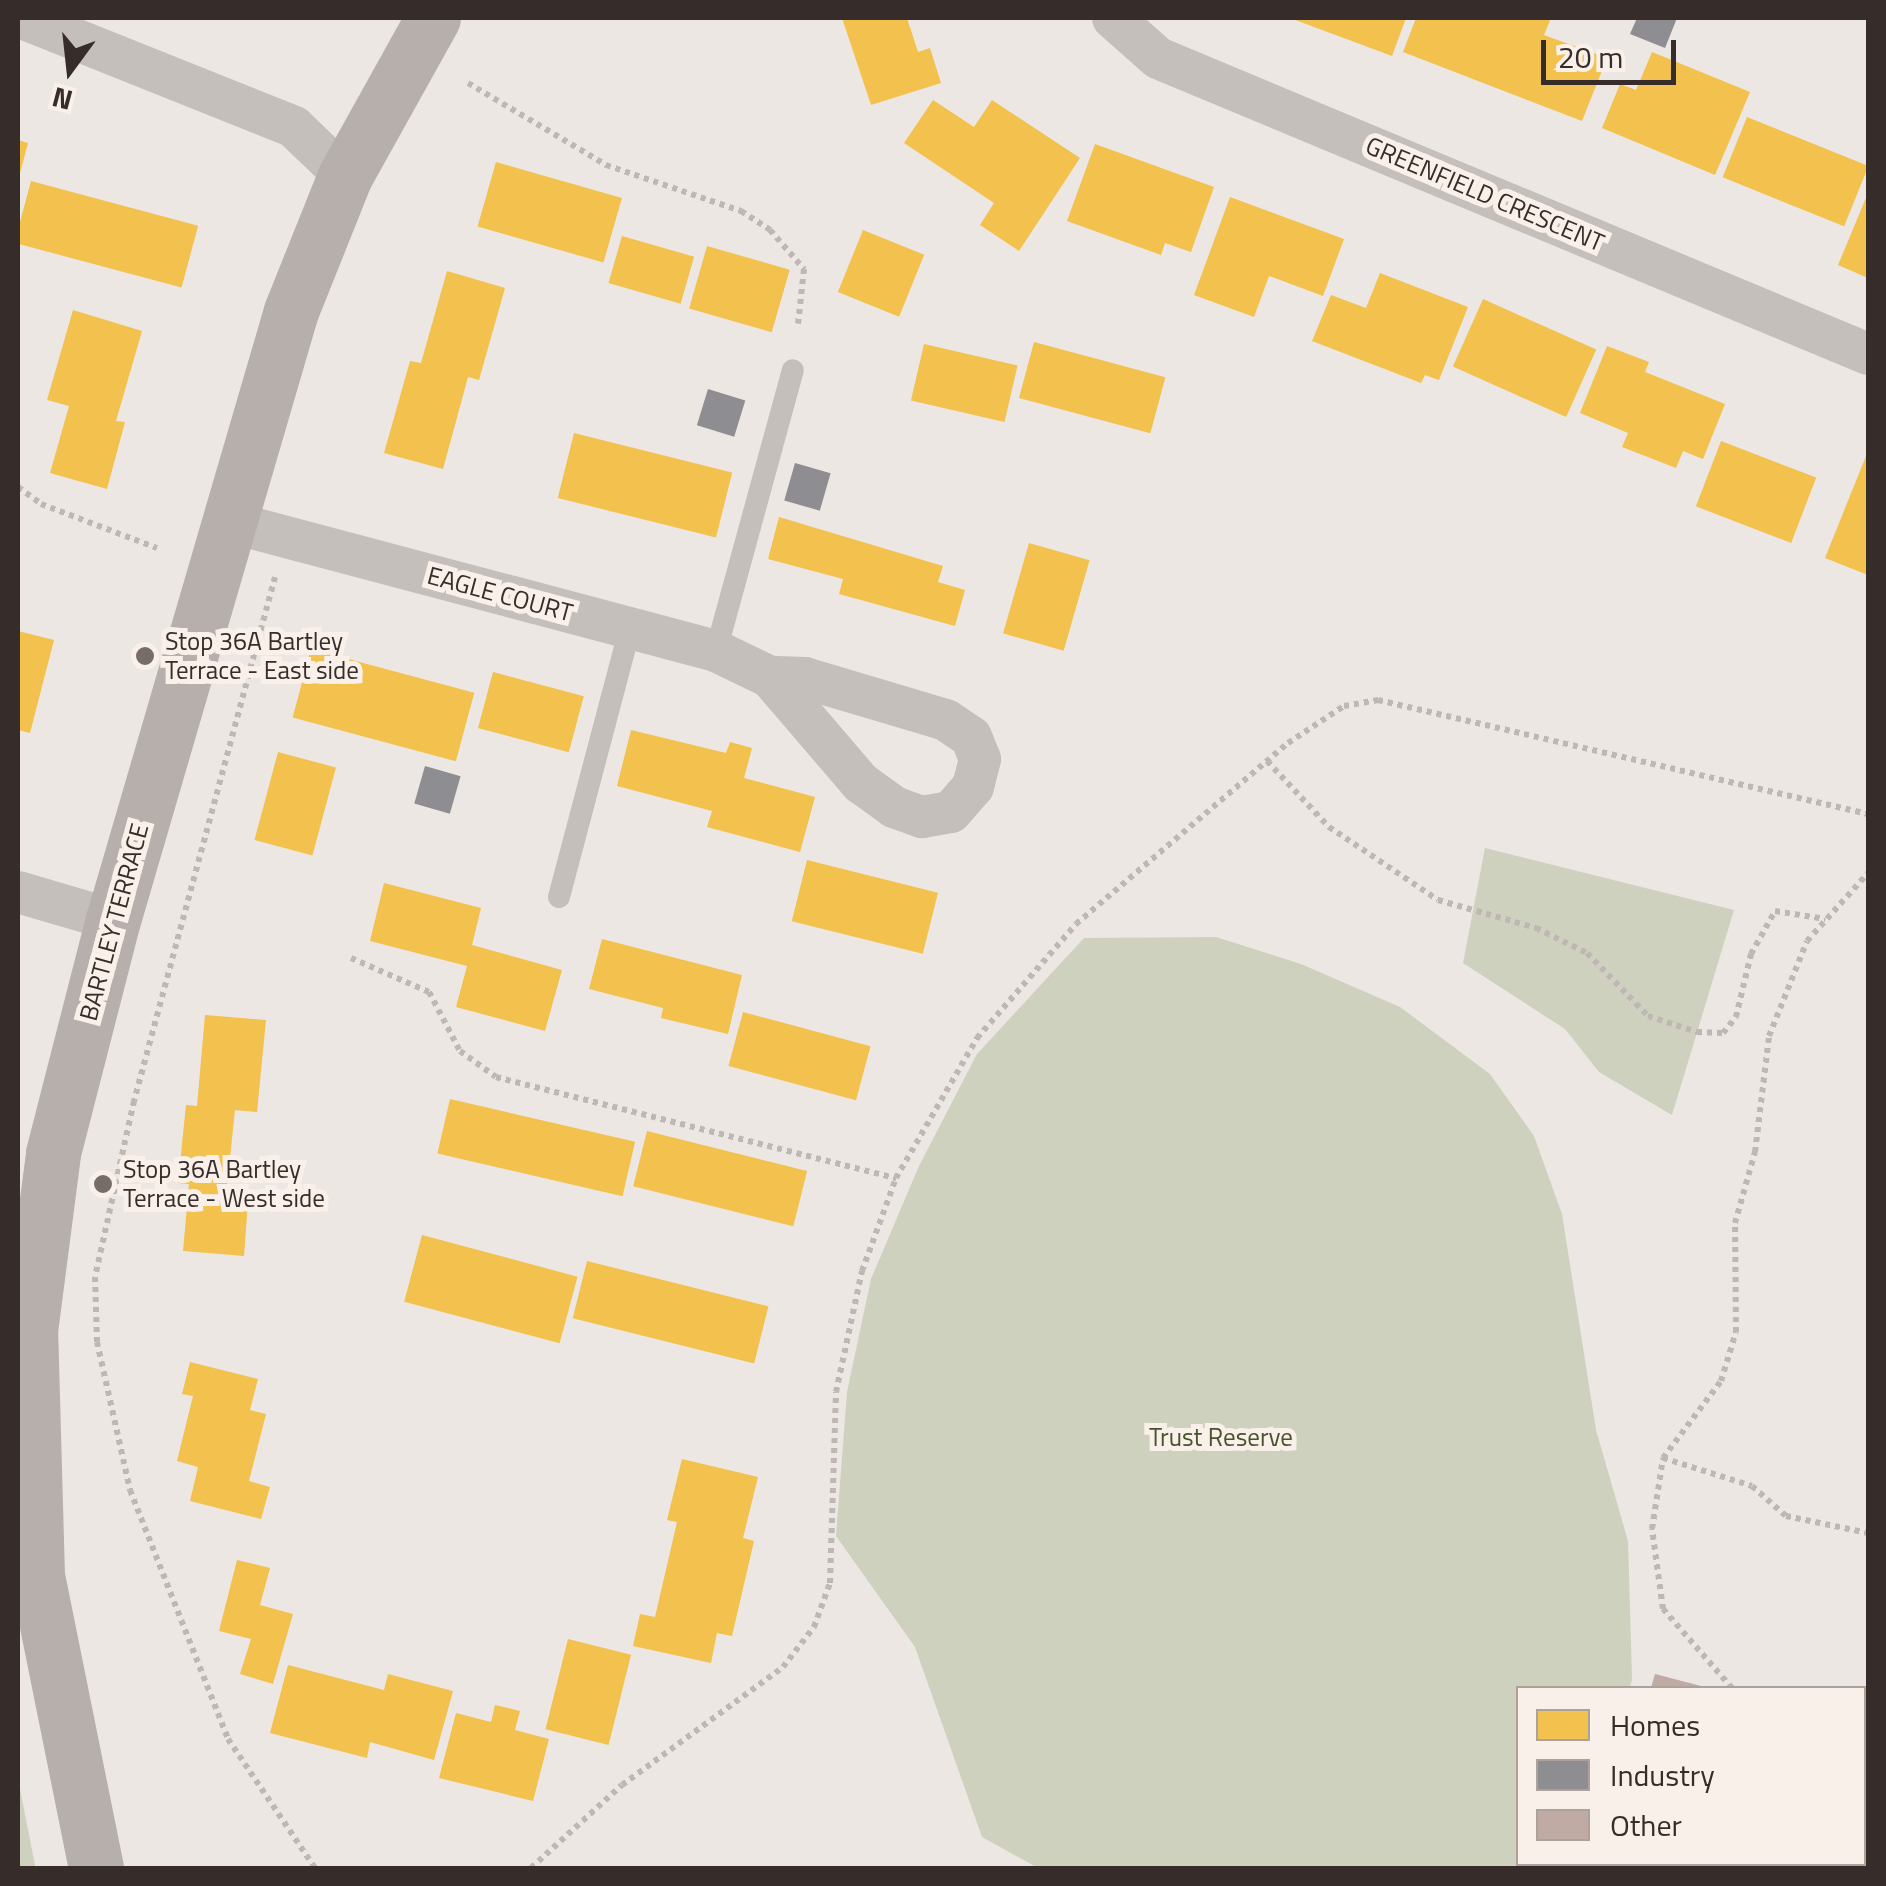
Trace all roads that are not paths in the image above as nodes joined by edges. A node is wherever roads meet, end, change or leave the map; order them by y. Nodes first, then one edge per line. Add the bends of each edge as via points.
1 (22, 18) edge
2 (433, 18) edge
3 (1113, 18) edge
4 (345, 176) junction
5 (1868, 354) edge
6 (793, 370) dead end
7 (226, 521) junction
8 (630, 628) junction
9 (716, 651) junction
10 (770, 677) junction
11 (18, 892) edge
12 (559, 898) dead end
13 (113, 920) junction
14 (96, 1868) edge

1 - 4 street via 294,127
2 - 4 street, BARTLEY TERRACE
3 - 5 street, GREENFIELD CRESCENT via 1158,58
4 - 7 street, BARTLEY TERRACE via 290,311
6 - 9 lane
7 - 8 street, EAGLE COURT
7 - 13 street, BARTLEY TERRACE
8 - 9 street, EAGLE COURT
8 - 12 lane
9 - 10 street, EAGLE COURT
10 - 10 street, EAGLE COURT via 861,784 894,807 922,817 951,812 973,787 980,759 972,737 946,720 805,678
11 - 13 street
13 - 14 street, BARTLEY TERRACE via 53,1153 30,1331 37,1576

